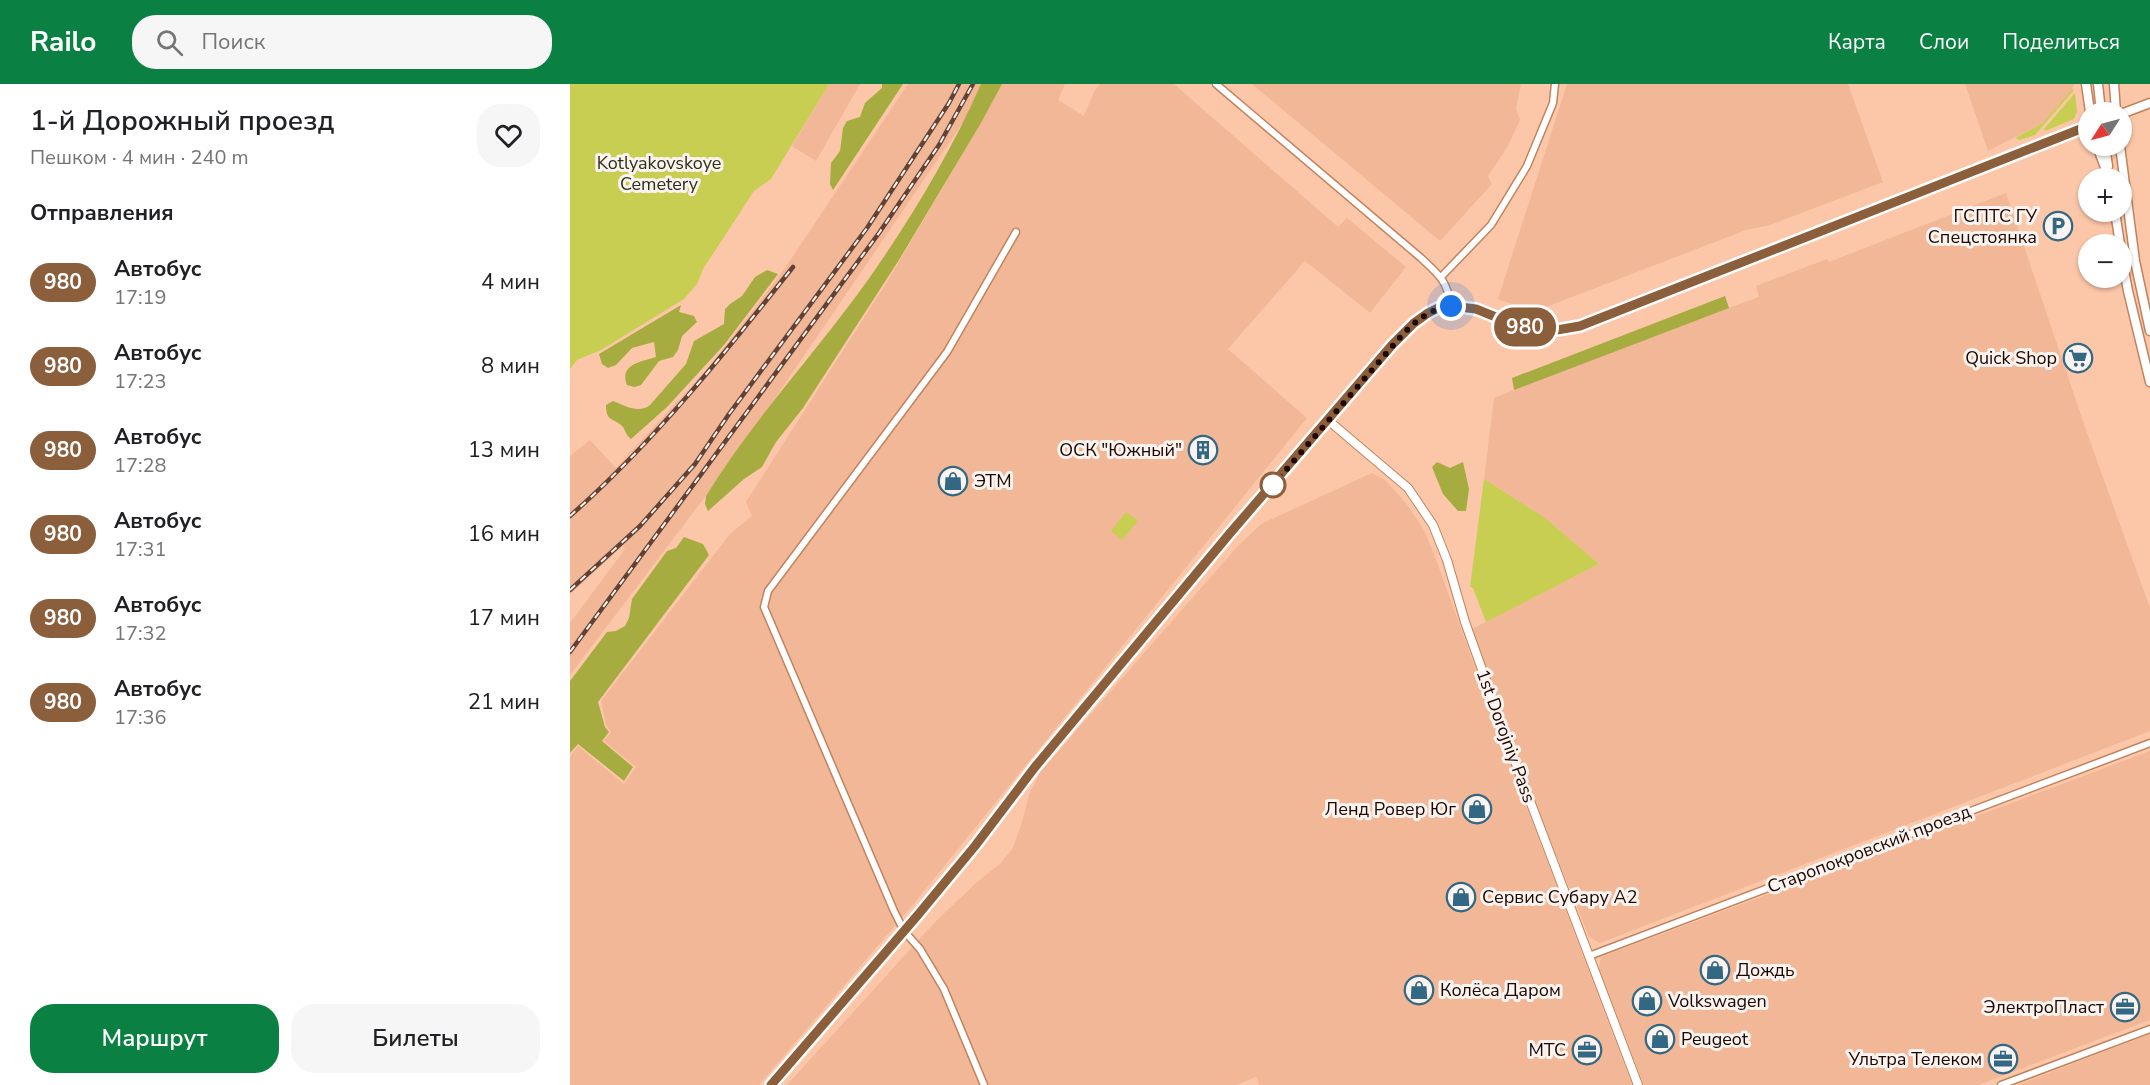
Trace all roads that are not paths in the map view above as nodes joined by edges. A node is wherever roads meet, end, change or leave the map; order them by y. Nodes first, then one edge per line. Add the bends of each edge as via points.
1 (1216, 84) edge
2 (1555, 84) edge
3 (2086, 84) edge
4 (2098, 84) edge
5 (2114, 84) edge
6 (2089, 102) edge
7 (2100, 102) edge
8 (2115, 102) edge
9 (2150, 103) edge
10 (2132, 110) edge
11 (2078, 130) edge
12 (2121, 156) edge
13 (1016, 232) dead end
14 (1441, 277) junction
15 (2129, 288) edge
16 (1451, 306) junction
17 (2150, 331) edge
18 (2150, 382) edge
19 (1329, 421) junction
20 (2150, 743) edge
21 (904, 932) junction
22 (1589, 956) junction
23 (2150, 1029) edge
24 (771, 1085) edge
25 (984, 1085) edge
26 (1638, 1085) edge
27 (2001, 1085) edge

1 - 14 street
2 - 14 street via 1553,103 1521,176 1491,225
3 - 6 main road
4 - 7 main road
5 - 8 main road
9 - 10 main road
11 - 16 main road via 1580,326 1536,329 1476,309
12 - 17 main road via 2135,261
13 - 21 street via 947,352 768,591 764,607
14 - 16 street
15 - 18 main road
16 - 19 main road via 1440,307 1414,323
19 - 21 main road via 1035,767
19 - 22 street, 1st Dorojniy Pass via 1408,488 1433,525 1476,653
20 - 22 street, Старопокровский проезд
21 - 24 main road
21 - 25 street via 938,979
22 - 26 street, 1st Dorojniy Pass
23 - 27 street

